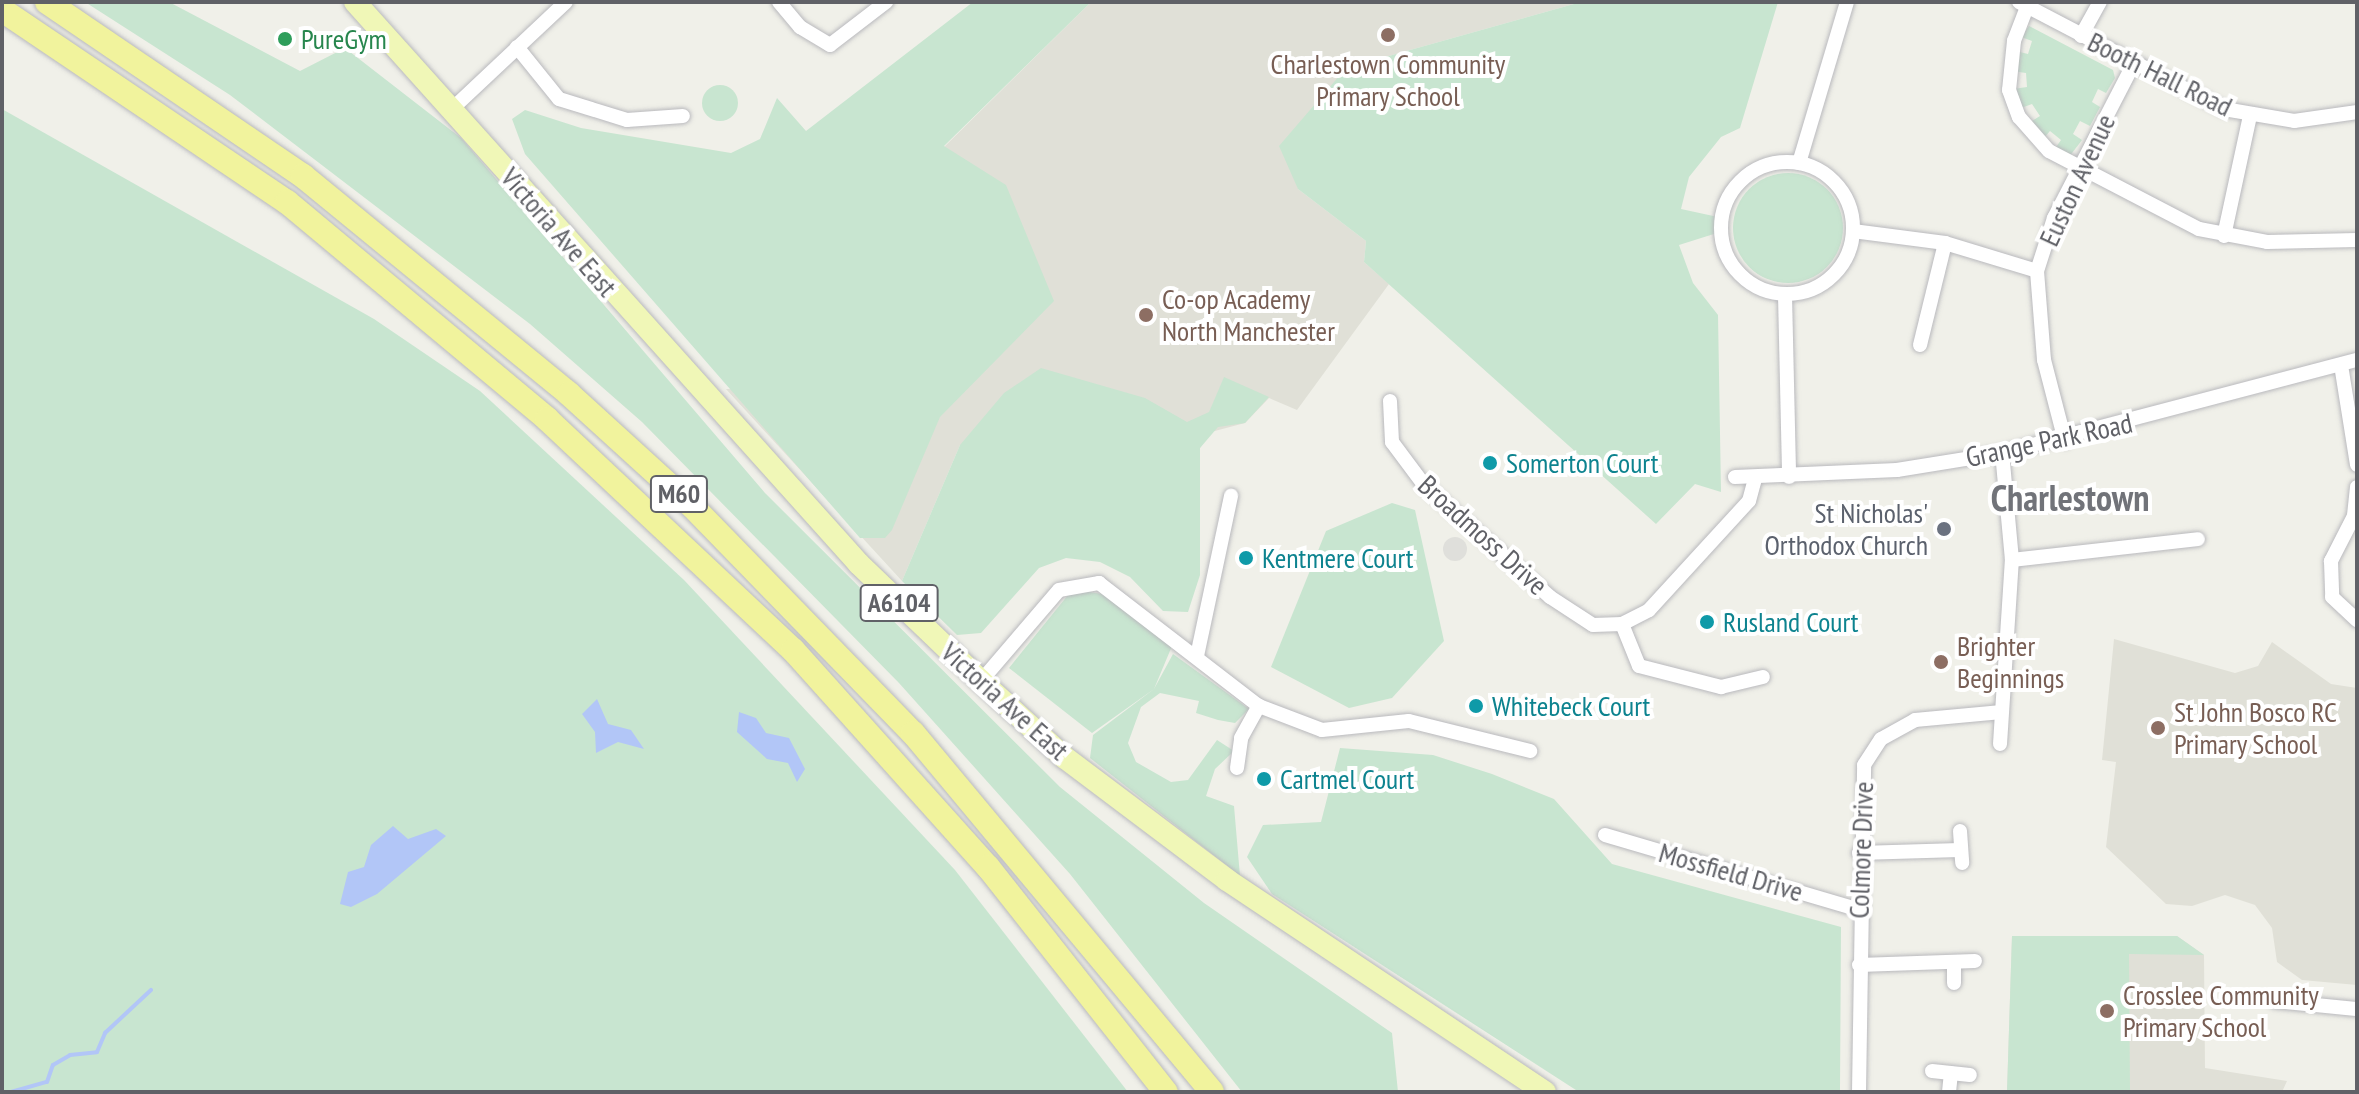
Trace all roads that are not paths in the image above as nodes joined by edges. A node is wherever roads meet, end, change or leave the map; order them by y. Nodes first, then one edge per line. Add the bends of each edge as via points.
1 (47, 2) edge
2 (355, 2) edge
3 (542, 2) edge
4 (566, 2) edge
5 (779, 2) edge
6 (886, 2) edge
7 (1847, 2) edge
8 (2100, 2) edge
9 (2023, 4) edge
10 (2, 10) edge
11 (552, 14) junction
12 (2081, 36) junction
13 (517, 47) junction
14 (2133, 65) junction
15 (452, 109) junction
16 (2357, 112) edge
17 (683, 116) dead end
18 (2250, 116) junction
19 (1799, 163) junction
20 (2078, 169) junction
21 (1853, 231) junction
22 (2224, 236) junction
23 (2357, 240) edge
24 (1945, 243) junction
25 (2037, 271) junction
26 (1785, 295) junction
27 (1920, 345) dead end
28 (2357, 360) edge
29 (2341, 365) junction
30 (1390, 401) dead end
31 (2065, 441) junction
32 (2002, 453) junction
33 (2357, 465) edge
34 (1735, 477) dead end
35 (1789, 477) junction
36 (1755, 478) junction
37 (2357, 487) edge
38 (1231, 496) dead end
39 (2356, 517) edge
40 (2198, 539) dead end
41 (2012, 560) junction
42 (2357, 620) edge
43 (1622, 624) junction
44 (1197, 656) junction
45 (1763, 677) dead end
46 (981, 681) junction
47 (1259, 706) junction
48 (2002, 712) junction
49 (2000, 744) dead end
50 (1530, 751) dead end
51 (1237, 768) dead end
52 (1960, 831) dead end
53 (1605, 835) dead end
54 (1859, 853) junction
55 (1857, 909) junction
56 (1975, 961) dead end
57 (1954, 962) junction
58 (1859, 965) junction
59 (1954, 983) dead end
60 (2275, 1001) dead end
61 (2357, 1009) edge
62 (1932, 1071) dead end
63 (1951, 1073) junction
64 (1970, 1075) dead end
65 (1166, 1092) edge
66 (1212, 1092) edge
67 (1545, 1092) edge
68 (1859, 1092) edge
69 (1949, 1092) edge

1 - 66 highway, M60 via 303,176 569,394 691,505 913,733
2 - 15 main road, Victoria Ave East / A6104
3 - 11 street
4 - 11 street
5 - 6 street via 800,27 830,45 852,35
7 - 19 street
8 - 12 street
9 - 12 street, Booth Hall Road
9 - 20 street via 2010,60 2012,102 2031,135
10 - 65 highway, M60 via 287,202 547,419 793,650 988,867
11 - 13 street
12 - 14 street, Booth Hall Road
13 - 15 street
13 - 17 street via 559,99 627,120
14 - 18 street, Booth Hall Road
14 - 20 street, Euston Avenue
15 - 46 main road, Victoria Ave East / A6104 via 859,564
16 - 18 street, Booth Hall Road via 2294,121
18 - 22 street
19 - 21 street via 1836,184
19 - 26 street via 1755,170 1737,184 1721,219 1733,267 1750,283
20 - 22 street via 2149,209
20 - 25 street, Euston Avenue
21 - 24 street
21 - 26 street via 1831,277
22 - 23 street via 2310,244
24 - 25 street
24 - 27 street
25 - 31 street, Euston Avenue via 2044,360
26 - 35 street
28 - 29 street, Grange Park Road
29 - 31 street, Grange Park Road
29 - 33 street
30 - 43 street, Broadmoss Drive via 1392,442 1424,485 1550,597 1593,625
31 - 32 street, Grange Park Road
32 - 35 street, Grange Park Road
32 - 41 street
34 - 36 street, Grange Park Road
35 - 36 street, Grange Park Road
36 - 43 street via 1749,501 1659,599
37 - 39 street
38 - 44 street
39 - 42 street via 2331,561 2332,597
40 - 41 street
41 - 48 street
43 - 45 street via 1639,666 1700,685
44 - 46 street via 1099,583 1059,590
44 - 47 street
46 - 67 main road, Victoria Ave East / A6104 via 1064,757 1227,880
47 - 50 street via 1322,730 1409,721
47 - 51 street via 1241,738
48 - 49 street
48 - 54 street, Colmore Drive via 1915,720 1881,739 1864,765
52 - 54 street via 1961,857
53 - 55 street, Mossfield Drive
54 - 55 street, Colmore Drive
55 - 58 street, Colmore Drive
56 - 57 street
57 - 58 street
57 - 59 street
58 - 68 street, Colmore Drive
60 - 61 street
62 - 63 street
63 - 64 street
63 - 69 street

